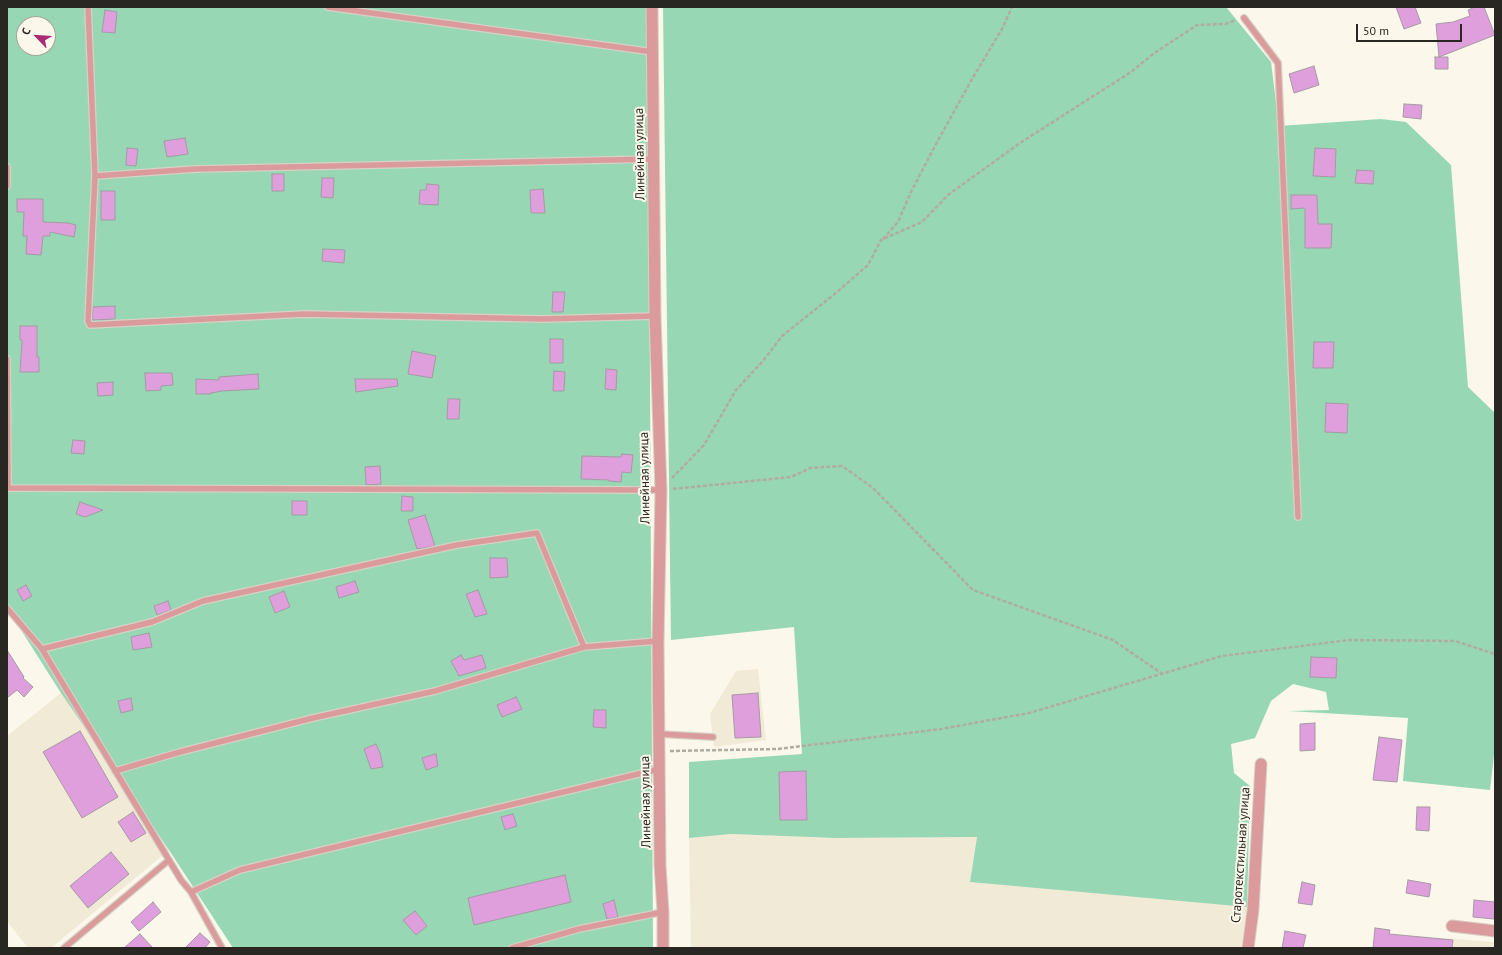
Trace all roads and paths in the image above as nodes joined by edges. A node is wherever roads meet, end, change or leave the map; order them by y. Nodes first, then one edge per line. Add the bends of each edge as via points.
1 (88, 7) edge
2 (328, 7) edge
3 (652, 7) edge
4 (1012, 7) edge
5 (1244, 18) joint
6 (653, 52) junction
7 (654, 159) junction
8 (7, 169) edge
9 (95, 176) junction
10 (7, 186) edge
11 (881, 240) junction
12 (655, 316) junction
13 (7, 359) edge
14 (8, 488) edge
15 (661, 490) junction
16 (1298, 517) dead end
17 (7, 608) edge
18 (658, 641) junction
19 (584, 647) junction
20 (42, 649) junction
21 (1495, 654) edge
22 (1161, 674) junction
23 (659, 734) junction
24 (713, 737) dead end
25 (659, 751) junction
26 (1261, 764) dead end
27 (659, 769) junction
28 (115, 771) junction
29 (169, 860) junction
30 (191, 892) junction
31 (663, 912) junction
32 (1452, 926) dead end
33 (1495, 931) edge
34 (64, 948) edge
35 (222, 948) edge
36 (512, 948) edge
37 (663, 948) edge
38 (1248, 948) edge

1 - 9 lane
2 - 6 lane
3 - 6 street, Линейная улица
4 - 11 path via 936,144 898,222
5 - 11 path via 1225,24 1197,25 948,195 922,222
5 - 16 lane via 1278,63
6 - 7 street, Линейная улица
7 - 9 lane via 196,169
7 - 12 street, Линейная улица
8 - 10 lane
9 - 12 lane via 88,321 90,325 304,314 543,320
11 - 15 path via 868,264 782,336 736,390 704,445
12 - 15 street, Линейная улица
13 - 14 lane
14 - 15 lane
15 - 18 street, Линейная улица
15 - 22 path via 791,477 810,468 842,466 873,488 973,590 1113,640
17 - 20 lane
18 - 19 lane
18 - 23 street, Линейная улица
19 - 20 lane via 537,533 457,545 204,601 152,622
19 - 28 lane via 435,691 313,718
20 - 28 lane
21 - 22 path via 1455,640 1349,640 1222,656
22 - 25 path via 1029,713 941,730 778,749
23 - 24 lane
23 - 25 street, Линейная улица
25 - 27 street, Линейная улица
26 - 38 street, Старотекстильная улица via 1253,910
27 - 30 lane via 240,870
27 - 31 street, Линейная улица
28 - 29 lane
29 - 30 lane
29 - 34 lane
30 - 35 lane
31 - 36 lane via 579,929
31 - 37 street, Линейная улица
32 - 33 street

